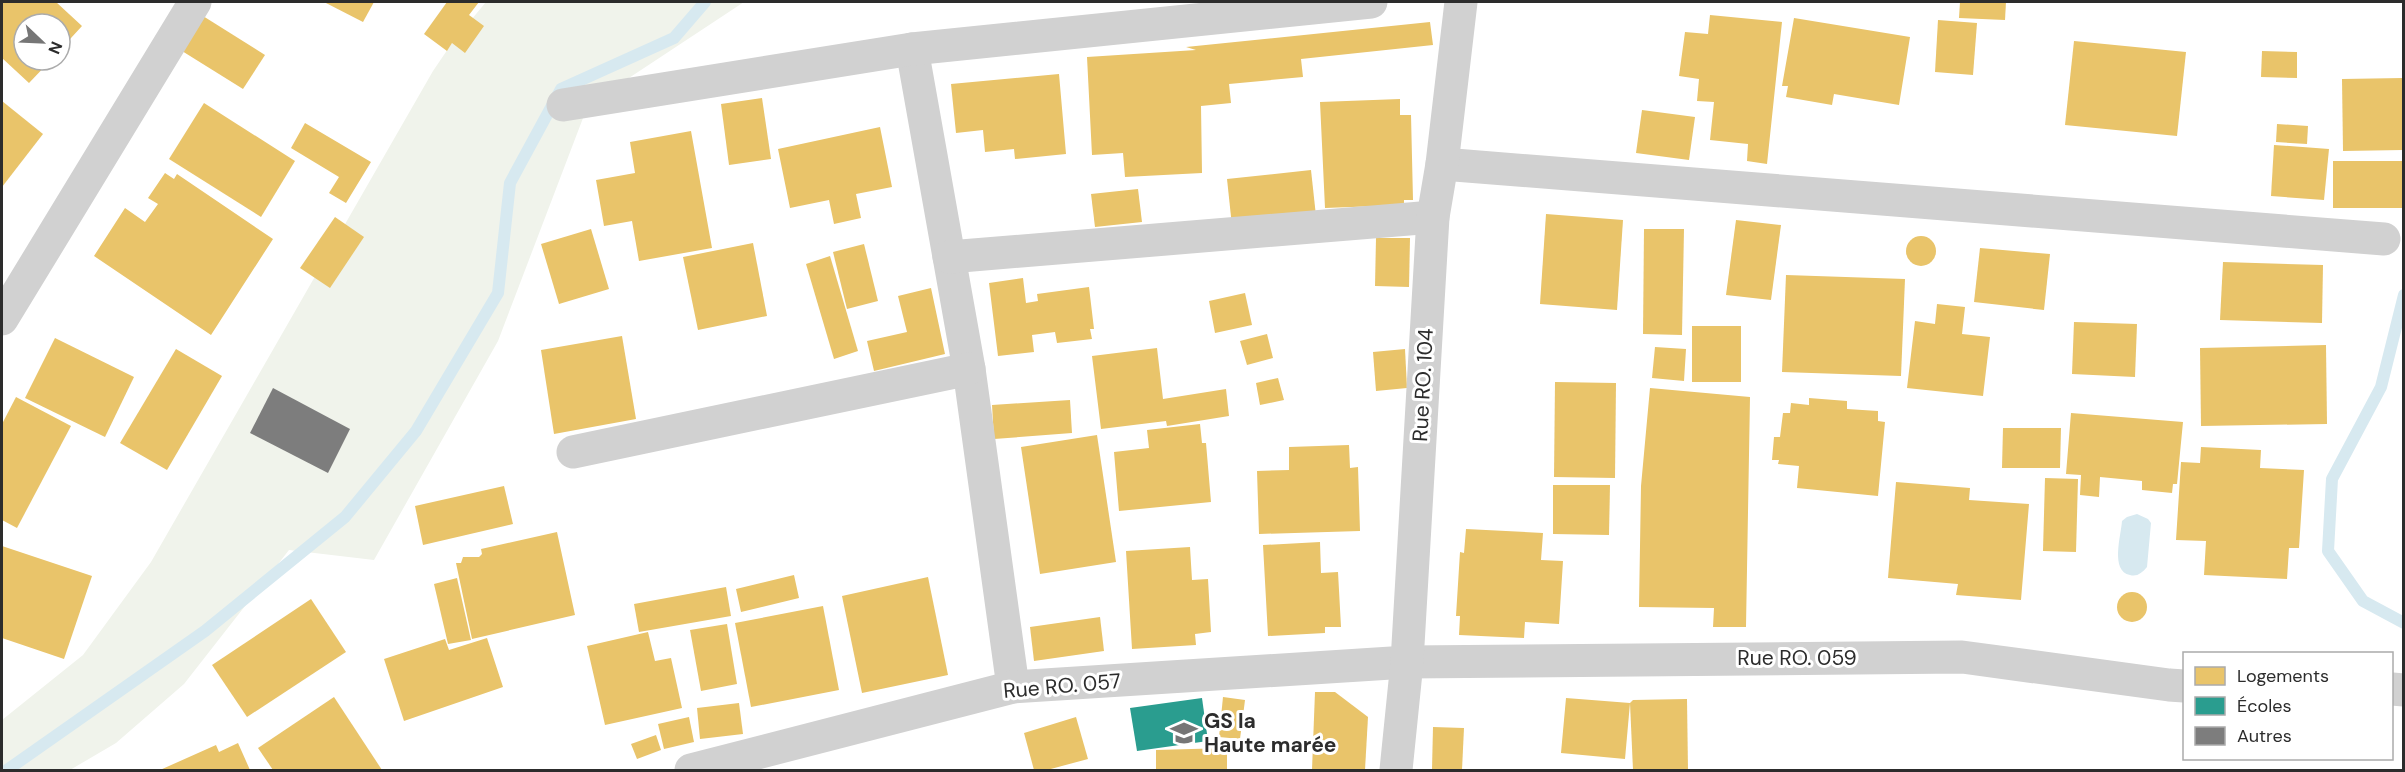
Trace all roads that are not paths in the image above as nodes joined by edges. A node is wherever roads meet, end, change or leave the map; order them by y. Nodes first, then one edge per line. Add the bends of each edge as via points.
1 (195, 2) edge
2 (1371, 2) edge
3 (1461, 2) edge
4 (912, 49) junction
5 (563, 105) dead end
6 (1442, 164) junction
7 (1433, 217) junction
8 (2384, 239) dead end
9 (949, 257) junction
10 (2, 320) edge
11 (969, 369) junction
12 (573, 452) dead end
13 (1407, 662) junction
14 (2183, 686) edge
15 (1013, 687) junction
16 (691, 771) edge
17 (1396, 771) edge

1 - 10 street
2 - 4 street
3 - 6 street, Rue RO. 104
4 - 5 street
4 - 9 street
6 - 7 street, Rue RO. 104
6 - 8 street
7 - 9 street
7 - 13 street, Rue RO. 104
9 - 11 street
11 - 12 street
11 - 15 street
13 - 14 street, Rue RO. 059 via 1962,657
13 - 15 street, Rue RO. 057
13 - 17 street, Rue RO. 104
15 - 16 street, Rue RO. 057

